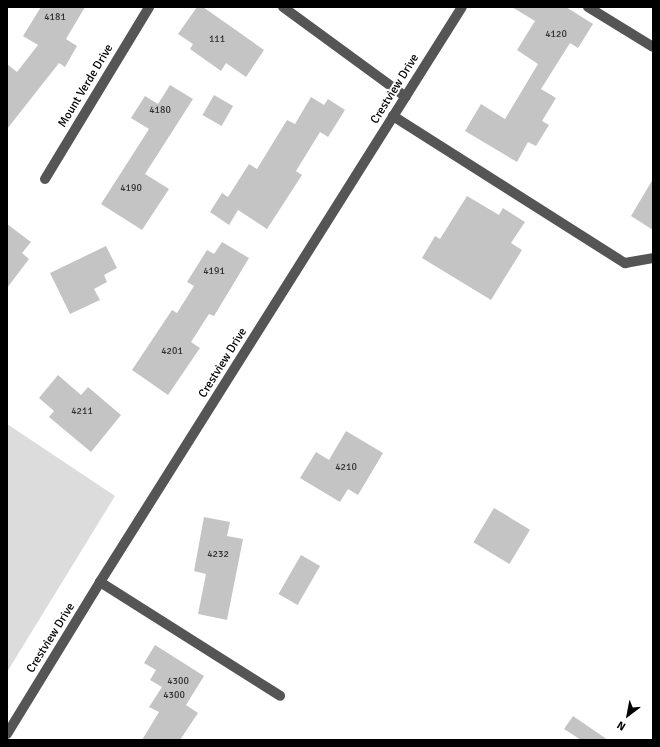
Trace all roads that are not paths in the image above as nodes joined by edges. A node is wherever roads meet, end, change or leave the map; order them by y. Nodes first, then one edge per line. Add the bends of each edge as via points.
1 (149, 7) edge
2 (283, 7) edge
3 (462, 7) edge
4 (588, 7) edge
5 (653, 47) edge
6 (406, 97) junction
7 (393, 116) junction
8 (45, 179) dead end
9 (653, 258) edge
10 (100, 582) junction
11 (280, 696) dead end
12 (7, 734) edge

1 - 8 street, Mount Verde Drive
2 - 6 street
3 - 6 street, Crestview Drive
4 - 5 street
6 - 7 street, Crestview Drive
7 - 9 street via 625,263
7 - 10 street, Crestview Drive
10 - 11 street
10 - 12 street, Crestview Drive

